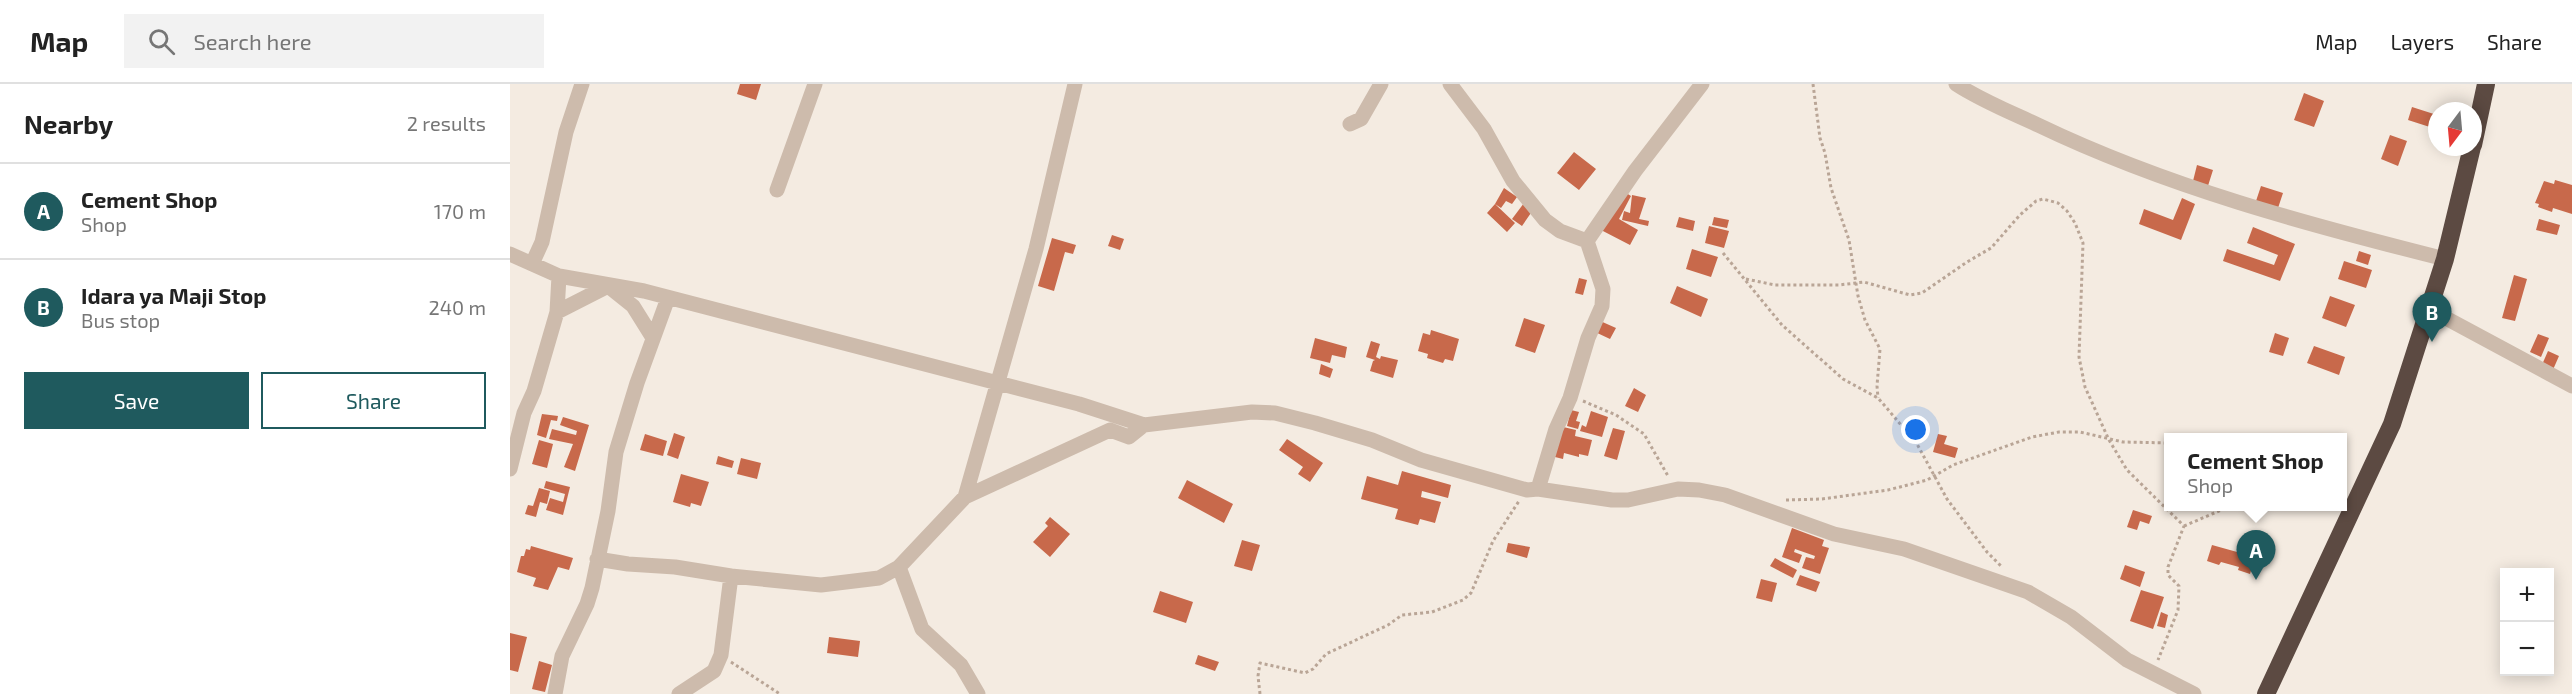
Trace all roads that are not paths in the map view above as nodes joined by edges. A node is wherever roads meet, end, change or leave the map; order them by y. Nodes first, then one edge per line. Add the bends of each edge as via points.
1 (582, 84) edge
2 (815, 84) edge
3 (1075, 84) edge
4 (1381, 84) edge
5 (1450, 84) edge
6 (1702, 84) edge
7 (1956, 84) edge
8 (2486, 84) edge
9 (1970, 89) edge
10 (2482, 103) edge
11 (1350, 124) dead end
12 (2471, 156) edge
13 (777, 190) dead end
14 (1587, 242) junction
15 (510, 254) edge
16 (2445, 259) junction
17 (532, 264) junction
18 (559, 276) junction
19 (608, 286) junction
20 (668, 298) junction
21 (2429, 309) junction
22 (557, 312) junction
23 (653, 338) junction
24 (998, 384) junction
25 (2572, 386) edge
26 (1144, 425) junction
27 (510, 469) edge
28 (1533, 490) junction
29 (965, 497) junction
30 (597, 558) junction
31 (899, 567) junction
32 (731, 576) junction
33 (555, 694) edge
34 (679, 694) edge
35 (978, 694) edge
36 (2194, 694) edge
37 (2266, 694) edge

1 - 17 street via 566,132 542,242
2 - 13 street
3 - 24 street via 1036,249
4 - 11 street via 1361,119
5 - 14 street via 1484,129 1513,181 1545,220
6 - 14 street
7 - 9 street
8 - 10 highway
9 - 16 street via 2118,161 2164,178 2322,228
12 - 16 highway
14 - 28 street via 1604,296 1602,306
15 - 17 street
16 - 21 highway
17 - 18 street
18 - 19 street
18 - 22 street
19 - 20 street
19 - 22 street
19 - 23 street via 633,306
20 - 23 street
20 - 24 street
21 - 25 street
21 - 37 highway via 2392,424
22 - 27 street
23 - 30 street via 616,452
24 - 26 street
24 - 29 street
26 - 28 street via 1252,412 1275,413 1383,444 1421,460
26 - 29 street via 1129,436 1110,430 1082,441
28 - 36 street via 1612,500 1686,489 1725,495 1834,534 1904,549 2050,604 2127,660
29 - 31 street
30 - 32 street
30 - 33 street via 587,604 562,656
31 - 32 street via 879,578 821,585
31 - 35 street via 922,630 961,665
32 - 34 street via 721,655 714,671

